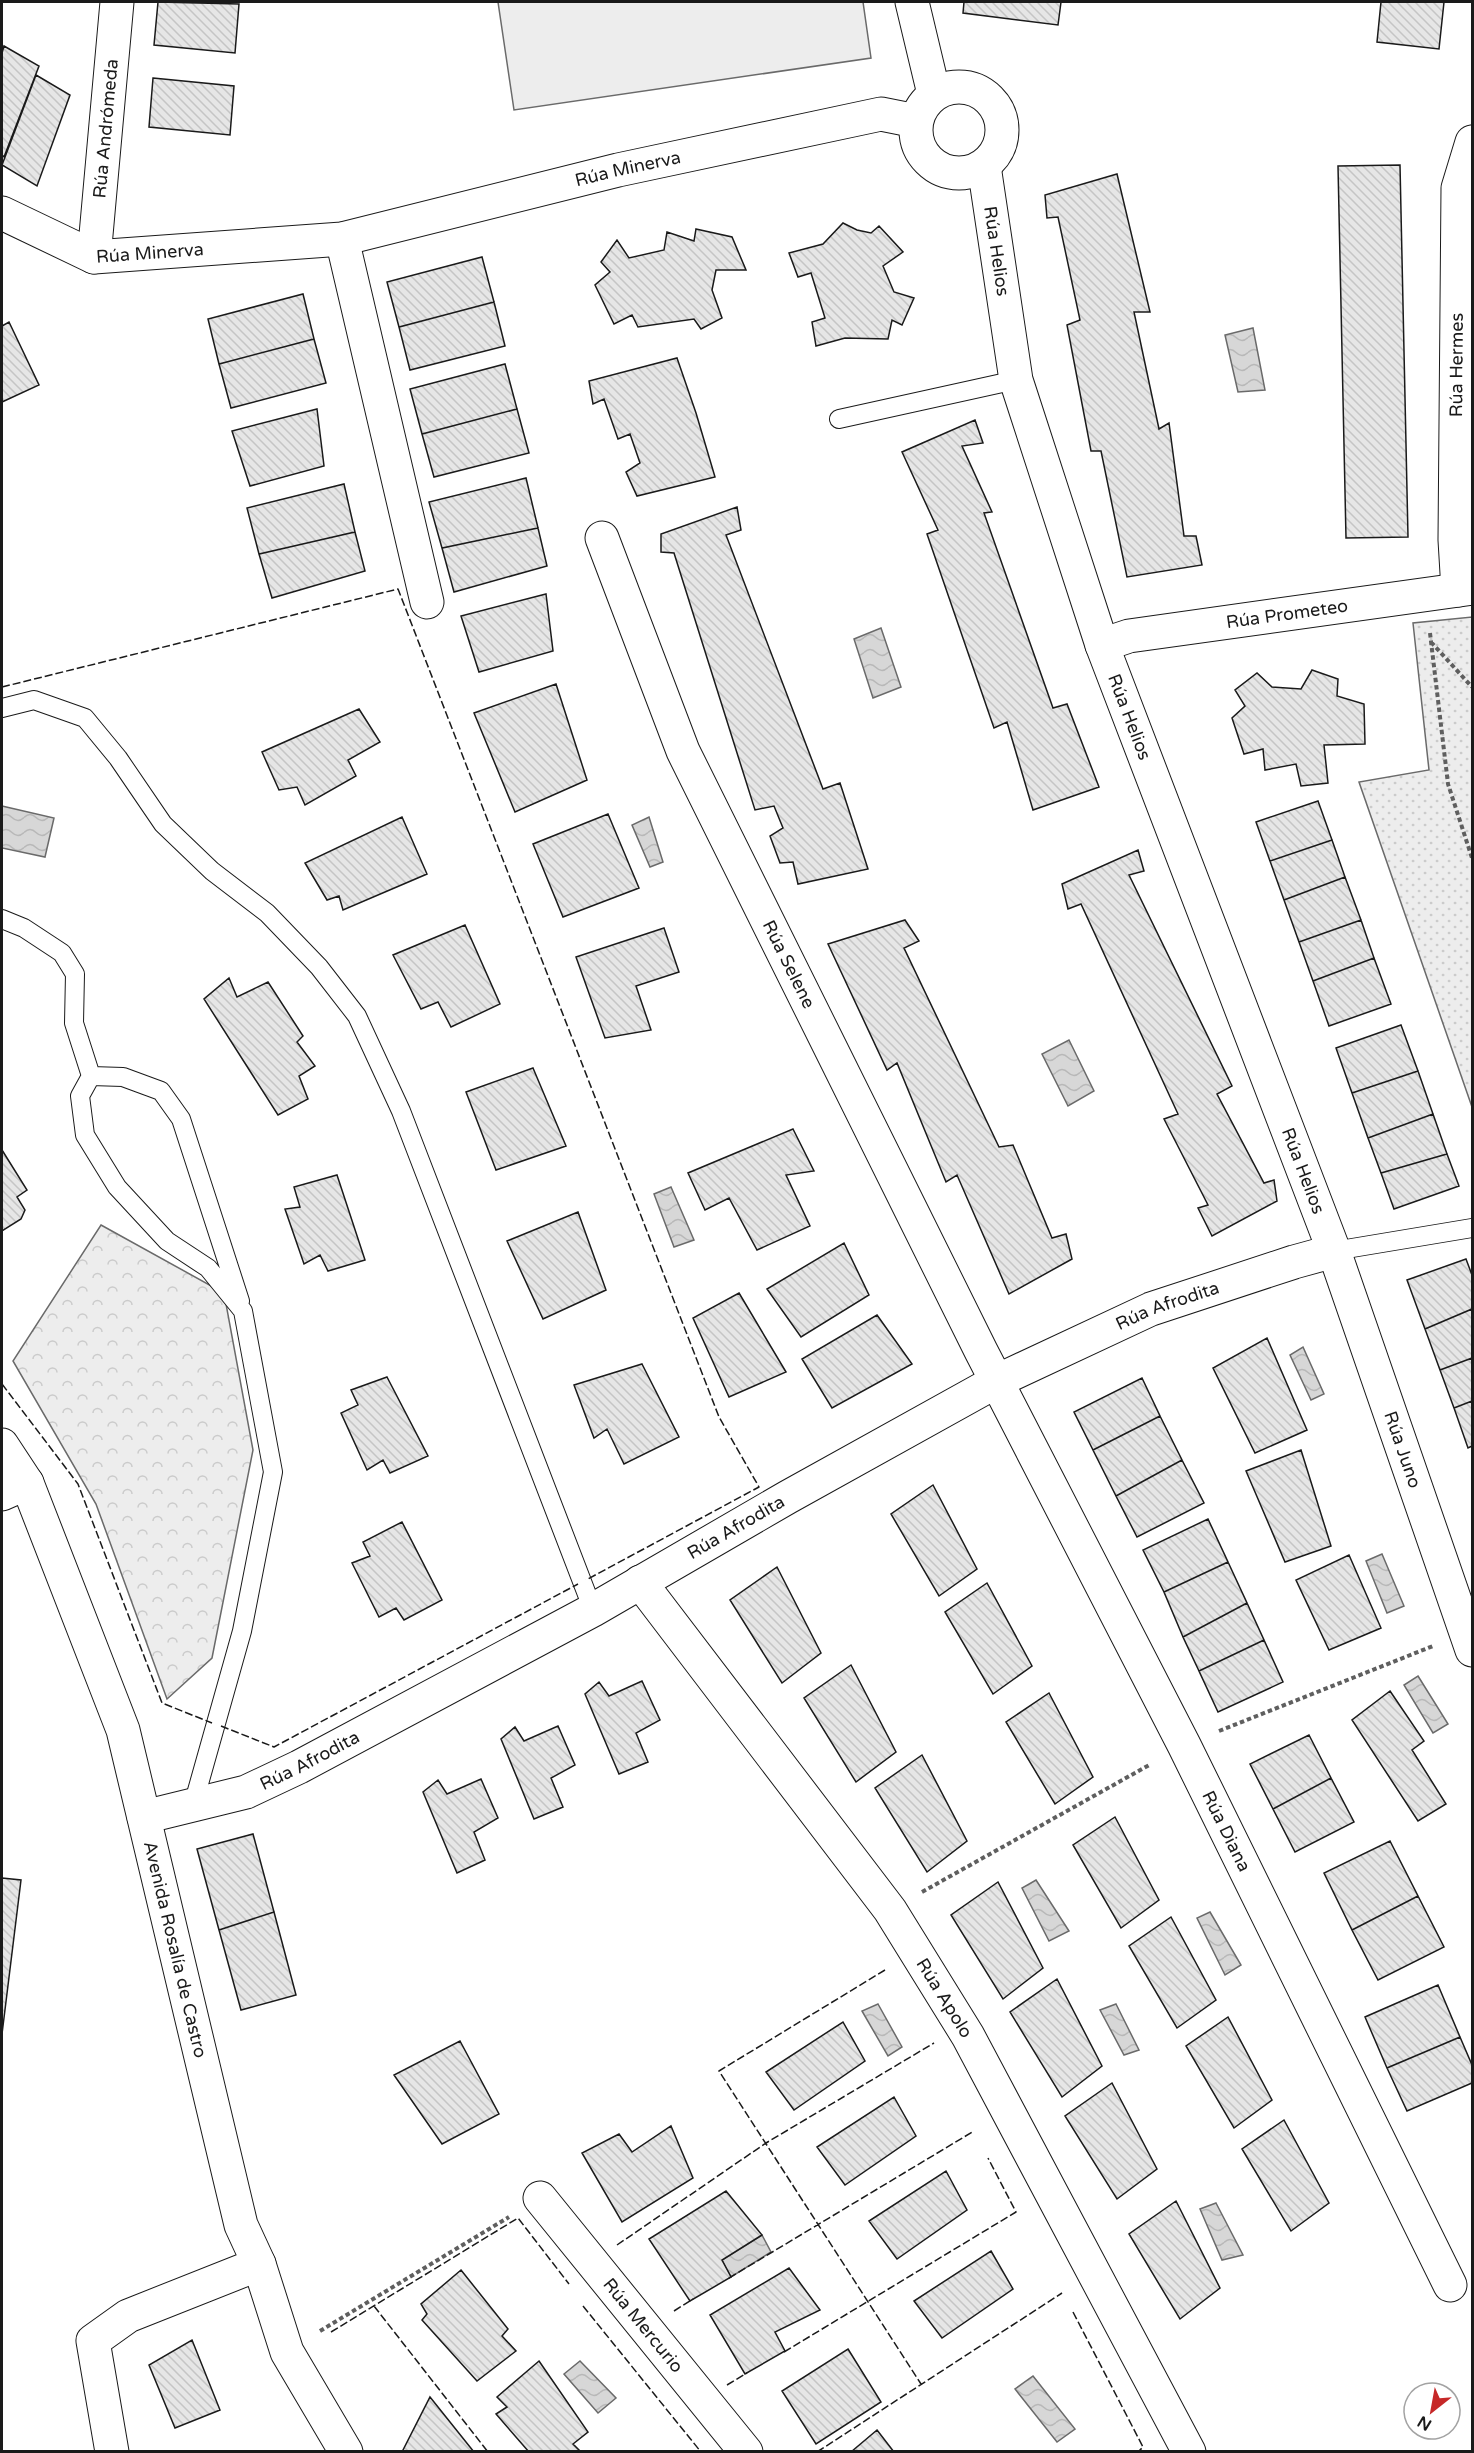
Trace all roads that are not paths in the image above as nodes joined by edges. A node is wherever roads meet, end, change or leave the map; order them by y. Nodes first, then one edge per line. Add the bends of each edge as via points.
1 (117, 2) edge
2 (912, 2) edge
3 (934, 94) junction
4 (916, 121) junction
5 (1473, 142) edge
6 (984, 166) junction
7 (2, 213) edge
8 (342, 239) junction
9 (94, 257) junction
10 (1016, 380) junction
11 (839, 419) dead end
12 (602, 538) dead end
13 (1465, 589) edge
14 (427, 602) dead end
15 (1102, 645) junction
16 (2, 708) edge
17 (2, 919) edge
18 (91, 1076) junction
19 (1473, 1228) edge
20 (1334, 1251) junction
21 (243, 1311) junction
22 (997, 1381) junction
23 (2, 1445) edge
24 (14, 1488) edge
25 (640, 1582) junction
26 (593, 1610) junction
27 (1473, 1650) edge
28 (193, 1805) junction
29 (144, 1817) junction
30 (540, 2198) dead end
31 (259, 2264) junction
32 (1450, 2284) dead end
33 (111, 2451) edge
34 (346, 2451) edge
35 (746, 2451) edge
36 (1189, 2451) edge

1 - 9 street, Rúa Andrómeda
2 - 3 street
3 - 4 street via 923,105
3 - 6 street via 955,87 970,88 990,99 1003,127 1001,142
4 - 6 street via 919,145 934,166 963,174
4 - 8 street, Rúa Minerva via 881,114 618,170
5 - 13 street, Rúa Hermes via 1458,188 1455,540
6 - 10 street, Rúa Helios
7 - 9 street, Rúa Minerva
8 - 9 street, Rúa Minerva
8 - 14 street
10 - 11 lane
10 - 15 street, Rúa Helios
12 - 22 street, Rúa Selene via 683,751
13 - 15 street, Rúa Prometeo via 1129,636
15 - 20 street, Rúa Helios
16 - 26 lane via 34,700 85,718 164,824 212,871 267,913 320,967 357,1016 401,1111
17 - 18 lane via 24,928 62,953 75,974 74,1023
18 - 21 lane via 80,1096 85,1135 117,1187 167,1240 208,1269
18 - 21 lane via 123,1077 161,1091 181,1119
19 - 20 lane
20 - 22 street, Rúa Afrodita via 1151,1309
20 - 27 street, Rúa Juno
21 - 28 lane via 273,1472 242,1631
22 - 25 street, Rúa Afrodita
22 - 32 street, Rúa Diana via 1184,1745
23 - 24 street, Avenida Rosalía de Castro
24 - 29 street, Avenida Rosalía de Castro via 123,1730
25 - 26 street, Rúa Afrodita
25 - 36 street, Rúa Apolo via 896,1920 968,2036
26 - 28 street, Rúa Afrodita via 299,1767 246,1791
28 - 29 street, Rúa Afrodita
29 - 31 street, Avenida Rosalía de Castro via 241,2225
30 - 35 street, Rúa Mercurio
31 - 33 street via 128,2316 93,2342
31 - 34 street, Avenida Rosalía de Castro via 286,2352

